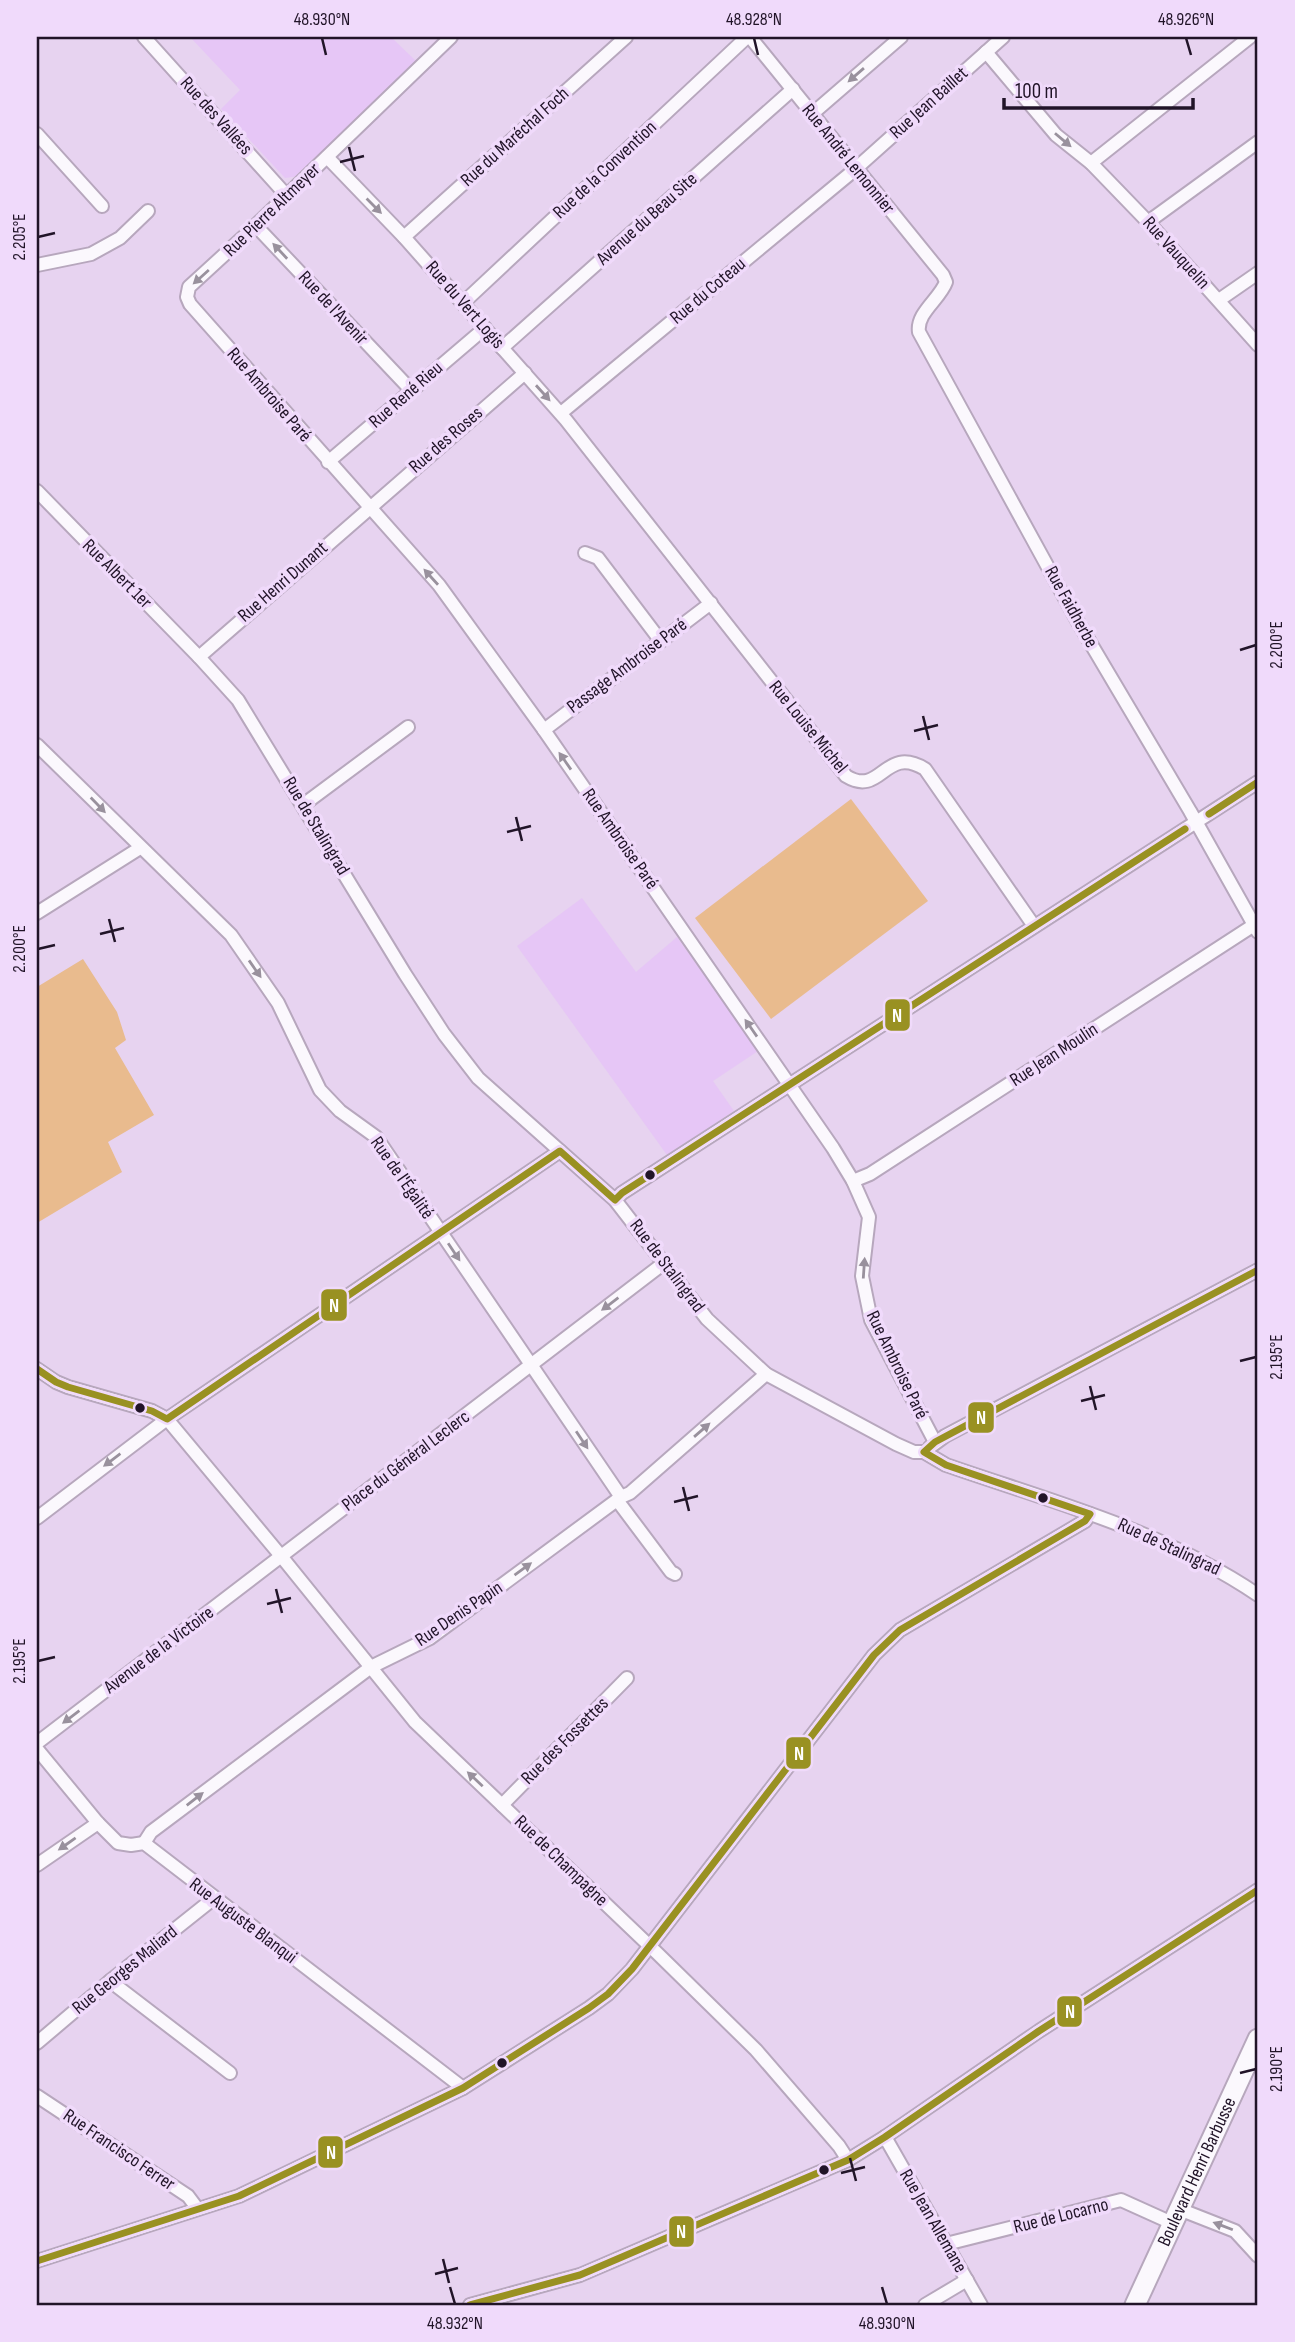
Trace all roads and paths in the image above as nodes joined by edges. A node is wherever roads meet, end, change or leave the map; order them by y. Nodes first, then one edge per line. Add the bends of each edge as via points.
1 (144, 37) edge
2 (451, 37) edge
3 (626, 37) edge
4 (748, 37) edge
5 (901, 37) edge
6 (1003, 37) edge
7 (1250, 37) edge
8 (986, 52) junction
9 (793, 89) junction
10 (812, 114) junction
11 (37, 134) edge
12 (1258, 142) edge
13 (327, 157) junction
14 (1091, 163) junction
15 (855, 169) junction
16 (287, 196) junction
17 (102, 206) dead end
18 (148, 211) dead end
19 (1148, 222) junction
20 (256, 226) junction
21 (404, 237) junction
22 (37, 265) edge
23 (1258, 274) edge
24 (946, 282) joint
25 (187, 297) joint
26 (1219, 300) junction
27 (463, 303) junction
28 (485, 328) junction
29 (1258, 345) edge
30 (502, 348) junction
31 (525, 373) junction
32 (411, 390) junction
33 (561, 413) junction
34 (597, 458) joint
35 (328, 462) junction
36 (37, 491) edge
37 (368, 508) junction
38 (585, 553) dead end
39 (711, 603) junction
40 (660, 640) junction
41 (199, 657) junction
42 (408, 727) dead end
43 (544, 730) junction
44 (37, 745) edge
45 (1258, 782) edge
46 (303, 805) junction
47 (1197, 822) junction
48 (140, 848) junction
49 (37, 913) edge
50 (1034, 926) junction
51 (1256, 928) edge
52 (790, 1084) junction
53 (560, 1151) junction
54 (853, 1181) junction
55 (615, 1200) junction
56 (440, 1232) junction
57 (664, 1263) junction
58 (1258, 1270) edge
59 (530, 1365) junction
60 (37, 1369) edge
61 (766, 1374) junction
62 (167, 1419) junction
63 (935, 1442) junction
64 (924, 1452) junction
65 (619, 1498) junction
66 (1090, 1514) junction
67 (37, 1518) edge
68 (281, 1556) junction
69 (675, 1574) dead end
70 (1258, 1595) edge
71 (366, 1671) junction
72 (627, 1678) dead end
73 (37, 1743) edge
74 (37, 1749) edge
75 (502, 1805) junction
76 (98, 1823) junction
77 (144, 1843) junction
78 (37, 1865) edge
79 (1258, 1890) edge
80 (213, 1899) junction
81 (649, 1944) junction
82 (110, 1981) junction
83 (1258, 2039) edge
84 (37, 2043) edge
85 (230, 2074) dead end
86 (463, 2088) junction
87 (37, 2096) edge
88 (885, 2137) junction
89 (848, 2160) junction
90 (197, 2208) junction
91 (1176, 2216) junction
92 (946, 2244) junction
93 (1258, 2256) edge
94 (37, 2261) edge
95 (967, 2280) junction
96 (470, 2305) edge
97 (925, 2305) edge
98 (981, 2305) edge
99 (1135, 2305) edge

1 - 16 street, Rue des Vallées
2 - 13 street, Rue Pierre Altmeyer
3 - 21 street, Rue du Maréchal Foch
4 - 9 street, Rue André Lemonnier
4 - 27 street, Rue de la Convention
5 -> 10 street
6 - 8 street, Rue Jean Baillet
7 - 14 street
8 -> 14 street, Rue Vauquelin via 1056,135
8 - 15 street, Rue Jean Baillet
9 - 10 street, Rue André Lemonnier
9 - 30 street, Avenue du Beau Site
10 - 15 street, Rue André Lemonnier
11 - 17 street
12 - 19 street
13 - 16 street, Rue Pierre Altmeyer
13 -> 21 street, Rue du Vert Logis
14 - 19 street, Rue Vauquelin
15 - 24 street, Rue André Lemonnier
15 - 33 street, Rue du Coteau
16 - 20 street, Rue Pierre Altmeyer
18 - 22 street via 120,238 91,254
19 - 26 street, Rue Vauquelin
20 -> 25 street, Rue Pierre Altmeyer via 189,288
32 -> 20 street, Rue de l'Avenir
21 - 27 street, Rue du Vert Logis
23 - 26 street
24 - 47 street, Rue Faidherbe via 921,318 919,332 1078,622
25 - 35 street, Rue Ambroise Paré
26 - 29 street, Rue Vauquelin
27 - 28 street, Rue du Vert Logis
28 - 30 street, Rue du Vert Logis
28 - 32 street, Rue René Rieu
30 - 31 street, Rue du Vert Logis
31 -> 33 street, Rue du Vert Logis
31 - 37 street, Rue des Roses
32 - 35 street, Rue René Rieu
33 - 34 street, Rue du Vert Logis
34 - 39 street, Rue Louise Michel
35 - 37 street, Rue Ambroise Paré
36 - 41 street, Rue Albert 1er
37 - 41 street, Rue Henri Dunant
43 -> 37 street, Rue Ambroise Paré via 439,585
38 - 40 street via 598,558
39 - 40 street, Passage Ambroise Paré
39 - 50 street, Rue Louise Michel via 846,776 857,783 868,782 904,762 925,769
40 - 43 street, Passage Ambroise Paré
41 - 46 street, Rue de Stalingrad via 238,700
42 - 46 street
52 -> 43 street, Rue Ambroise Paré
44 -> 48 street, Rue de l'Égalité
45 - 47 street
46 - 53 street, Rue de Stalingrad via 444,1034 478,1077
47 - 50 street
47 - 51 street, Rue Faidherbe
48 - 49 street
48 -> 56 street, Rue de l'Égalité via 232,935 278,1003 320,1090 376,1137
50 - 52 street
51 - 54 street, Rue Jean Moulin
52 - 54 street, Rue Ambroise Paré
52 - 55 street
53 - 55 street, Rue de Stalingrad
53 - 56 street
63 -> 54 street, Rue Ambroise Paré via 871,1320 862,1276 869,1217
55 - 57 street, Rue de Stalingrad
56 -> 59 street, Rue de l'Égalité
56 - 62 street
57 -> 59 street
57 - 61 street, Rue de Stalingrad via 707,1319
58 - 63 street
59 -> 65 street, Rue de l'Égalité
59 - 68 street, Place du Général Leclerc
60 - 62 street via 68,1387
61 - 64 street, Rue de Stalingrad via 896,1444
65 -> 61 street, Rue Denis Papin
62 -> 67 street
62 - 68 street, Rue de Champagne
63 - 64 street
64 - 66 street, Rue de Stalingrad via 946,1465
65 - 69 street, Rue de l'Égalité
71 -> 65 street, Rue Denis Papin via 430,1637
66 - 70 street, Rue de Stalingrad via 1148,1535 1214,1567
66 - 81 street via 891,1638 838,1699
68 - 71 street, Rue de Champagne
68 -> 73 street, Avenue de la Victoire
75 -> 71 street, Rue de Champagne
77 -> 71 street, Rue Denis Papin via 151,1832
72 - 75 street, Rue des Fossettes
74 - 76 street, Rue Auguste Blanqui
75 - 81 street, Rue de Champagne
76 - 77 street, Rue Auguste Blanqui via 118,1843
76 -> 78 street
77 - 80 street, Rue Auguste Blanqui
79 - 88 street
80 - 82 street, Rue Georges Maliard
80 - 86 street, Rue Auguste Blanqui
81 - 86 street via 608,1994
81 - 89 street, Rue de Champagne via 756,2050
82 - 84 street, Rue Georges Maliard
82 - 85 street
83 - 91 main road, Boulevard Henri Barbusse
86 - 90 street via 239,2196
87 - 90 street, Rue Francisco Ferrer via 188,2196
88 - 89 street
88 - 92 street, Rue Jean Allemane
89 - 96 street via 580,2274
90 - 94 street
91 - 92 street, Rue de Locarno via 1121,2200
93 -> 91 street, Rue de Locarno via 1235,2231
91 - 99 main road, Boulevard Henri Barbusse
92 - 95 street, Rue Jean Allemane
95 - 97 street
95 - 98 street, Rue Jean Allemane

